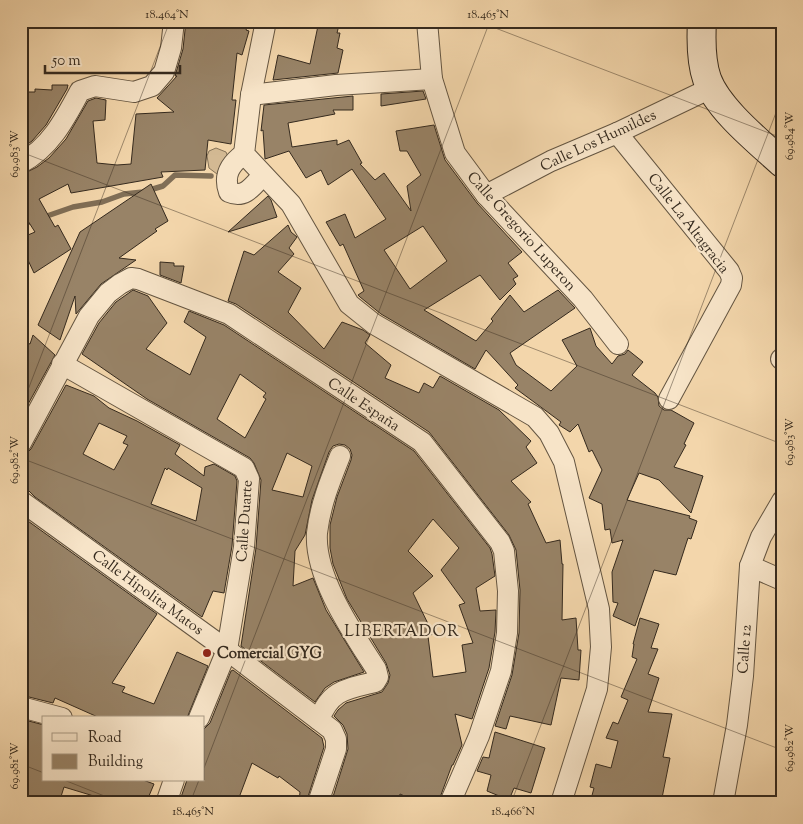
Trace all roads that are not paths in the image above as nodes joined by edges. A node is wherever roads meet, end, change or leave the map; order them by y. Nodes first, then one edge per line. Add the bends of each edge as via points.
1 (174, 21) edge
2 (266, 21) edge
3 (427, 21) edge
4 (702, 21) edge
5 (432, 79) junction
6 (711, 88) junction
7 (251, 95) junction
8 (617, 133) junction
9 (244, 154) junction
10 (21, 163) edge
11 (782, 163) edge
12 (263, 175) junction
13 (486, 195) junction
14 (618, 344) dead end
15 (62, 364) junction
16 (669, 399) dead end
17 (21, 443) edge
18 (340, 456) dead end
19 (21, 501) edge
20 (782, 501) edge
21 (750, 566) junction
22 (782, 580) edge
23 (227, 650) junction
24 (21, 707) edge
25 (55, 716) edge
26 (199, 716) edge
27 (319, 720) junction
28 (173, 782) edge
29 (166, 803) edge
30 (318, 803) edge
31 (450, 803) edge
32 (561, 803) edge
33 (723, 803) edge

1 - 10 street via 164,72 152,86 134,92 95,86 80,91 59,129 32,157
2 - 7 street
3 - 5 street, Calle Gregorio Luperon
4 - 6 street via 704,69
5 - 7 street
5 - 13 street, Calle Gregorio Luperon via 455,153
6 - 8 street, Calle Los Humildes
6 - 11 street via 730,113
7 - 9 street
8 - 13 street, Calle Los Humildes via 551,161
8 - 16 street, Calle La Altagracia via 732,278
9 - 12 street
9 - 12 street via 229,168 226,184 230,192 243,194
12 - 32 street via 291,204 349,304 374,324 535,417 564,462 599,609 601,647 597,689
13 - 14 street, Calle Gregorio Luperon via 583,299
15 - 17 street, Calle España
15 - 23 street, Calle Duarte via 248,473 244,546
15 - 31 street, Calle España via 89,316 108,293 131,278 138,279 229,314 422,442 500,542 508,591 507,633 501,671 479,736
18 - 27 street via 324,498 317,534 319,561 344,616 378,674 375,682 331,698
19 - 23 street, Calle Hipolita Matos
20 - 21 street, Calle 12 via 761,537
21 - 22 street
21 - 33 street, Calle 12 via 742,686
23 - 26 street, Calle Duarte
23 - 27 street, Calle Hipolita Matos
24 - 25 street
27 - 30 street, Calle Hipolita Matos via 332,730 336,749
28 - 29 street

